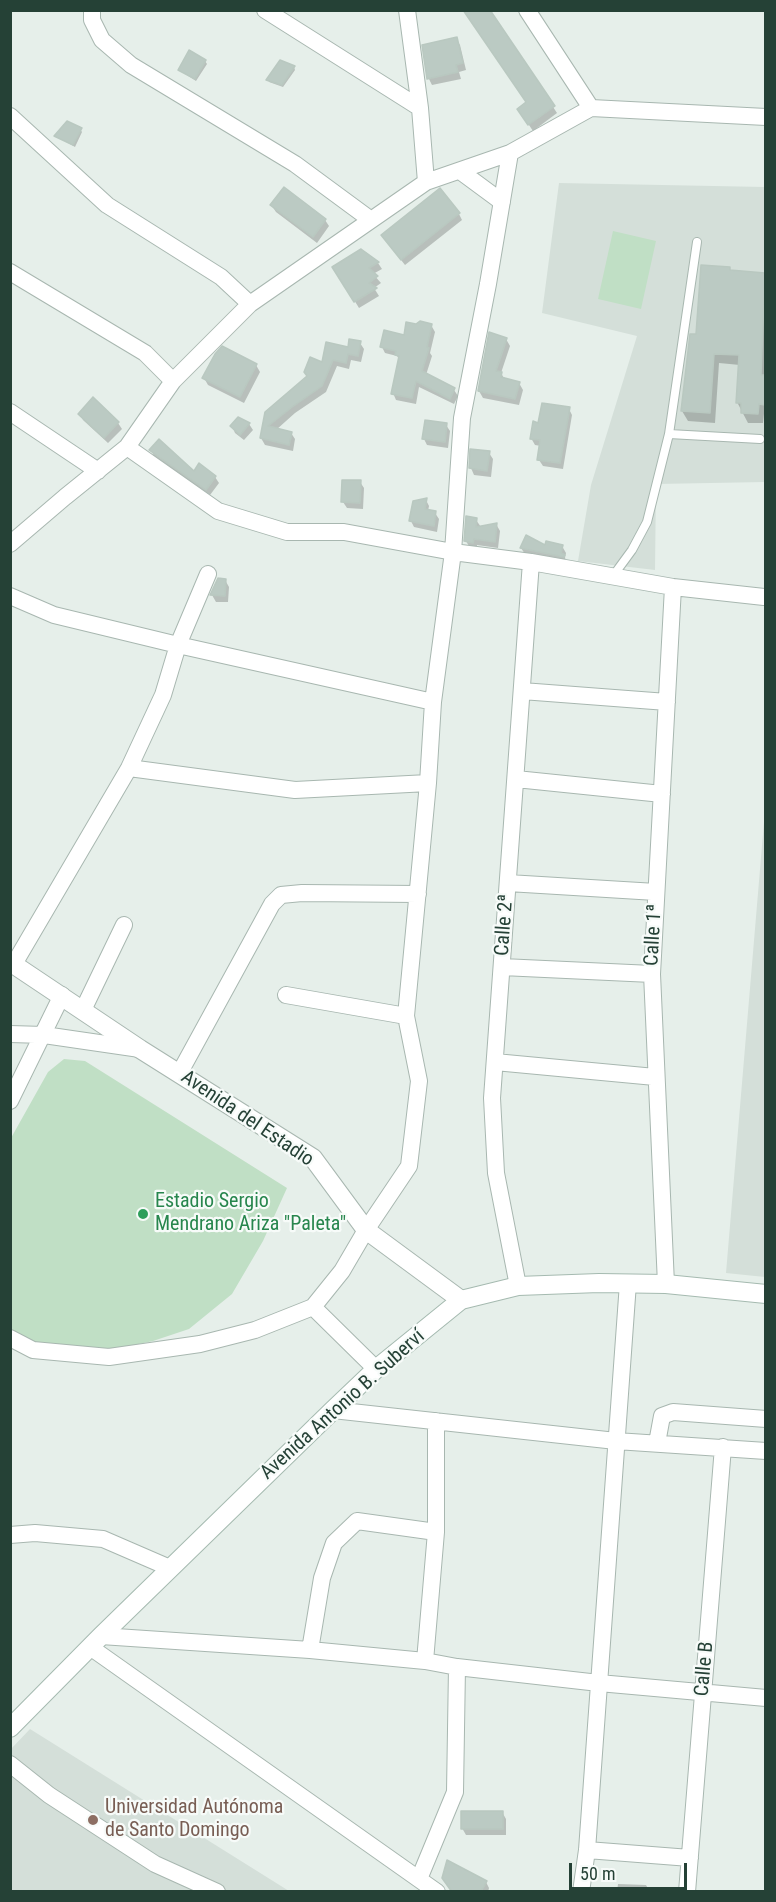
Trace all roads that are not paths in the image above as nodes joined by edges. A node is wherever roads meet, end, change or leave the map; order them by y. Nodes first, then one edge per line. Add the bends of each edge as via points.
1 (92, 10) edge
2 (265, 10) edge
3 (407, 10) edge
4 (527, 10) edge
5 (420, 108) junction
6 (591, 108) junction
7 (10, 116) edge
8 (765, 117) edge
9 (510, 153) junction
10 (460, 171) junction
11 (426, 182) junction
12 (502, 202) junction
13 (371, 220) junction
14 (697, 242) dead end
15 (10, 272) edge
16 (250, 304) junction
17 (173, 381) junction
18 (10, 412) edge
19 (669, 434) junction
20 (760, 439) dead end
21 (127, 447) junction
22 (98, 471) junction
23 (10, 544) edge
24 (453, 552) junction
25 (531, 562) junction
26 (208, 574) dead end
27 (612, 576) junction
28 (673, 587) junction
29 (10, 596) edge
30 (764, 597) dead end
31 (178, 645) junction
32 (522, 691) junction
33 (433, 702) junction
34 (667, 702) junction
35 (129, 768) junction
36 (516, 779) junction
37 (428, 783) junction
38 (662, 794) junction
39 (508, 884) junction
40 (656, 892) junction
41 (418, 894) junction
42 (124, 925) dead end
43 (12, 963) edge
44 (502, 967) junction
45 (652, 974) junction
46 (62, 995) junction
47 (286, 995) dead end
48 (83, 1010) junction
49 (406, 1016) junction
50 (10, 1034) edge
51 (45, 1035) junction
52 (140, 1048) junction
53 (495, 1062) junction
54 (179, 1074) junction
55 (655, 1077) junction
56 (10, 1101) edge
57 (366, 1230) junction
58 (628, 1283) junction
59 (666, 1284) junction
60 (518, 1286) junction
61 (765, 1294) edge
62 (461, 1300) junction
63 (313, 1307) junction
64 (10, 1338) edge
65 (376, 1369) junction
66 (333, 1410) junction
67 (765, 1419) edge
68 (436, 1421) junction
69 (616, 1441) junction
70 (657, 1443) junction
71 (723, 1447) junction
72 (765, 1451) edge
73 (436, 1532) junction
74 (10, 1535) edge
75 (170, 1568) junction
76 (95, 1641) junction
77 (310, 1650) junction
78 (425, 1661) junction
79 (457, 1667) junction
80 (599, 1683) junction
81 (704, 1692) junction
82 (765, 1698) edge
83 (10, 1728) edge
84 (10, 1764) edge
85 (586, 1850) junction
86 (690, 1858) junction
87 (418, 1879) junction
88 (217, 1892) edge
89 (437, 1892) edge
90 (581, 1892) edge
91 (687, 1892) edge

1 - 13 street via 92,20 102,40 131,65 295,164
2 - 5 street
3 - 5 street
4 - 6 street
5 - 11 street
6 - 8 street
6 - 9 street
7 - 16 street via 106,205 221,277
9 - 10 street
9 - 12 street
10 - 11 street
10 - 12 street
11 - 13 street
12 - 24 street via 462,418
13 - 16 street
14 - 19 lane
15 - 17 street via 145,353
16 - 17 street
17 - 21 street
18 - 22 street
19 - 20 lane
19 - 27 lane via 647,522
21 - 22 street
21 - 24 street via 219,511 287,532 344,532
22 - 23 street
24 - 25 street
24 - 33 street
25 - 27 street
25 - 32 street, Calle 2ª
26 - 31 street
27 - 28 street
28 - 30 street
28 - 34 street, Calle 1ª
29 - 31 street via 54,615
31 - 33 street
31 - 35 street via 163,695
32 - 34 street
32 - 36 street, Calle 2ª
33 - 37 street
34 - 38 street, Calle 1ª
35 - 37 street via 295,790
35 - 43 street
36 - 38 street
36 - 39 street, Calle 2ª
37 - 41 street
38 - 40 street, Calle 1ª
39 - 40 street
39 - 44 street, Calle 2ª
40 - 45 street, Calle 1ª
41 - 49 street
41 - 54 street via 281,895 272,904
42 - 48 street
43 - 46 main road, Avenida del Estadio
44 - 45 street
44 - 53 street, Calle 2ª
45 - 55 street, Calle 1ª
46 - 48 main road, Avenida del Estadio
46 - 51 street
47 - 49 street
48 - 52 main road, Avenida del Estadio
49 - 57 street via 419,1081 409,1166
50 - 51 street
51 - 52 street
51 - 56 street
52 - 54 main road, Avenida del Estadio
53 - 55 street
53 - 60 street, Calle 2ª via 492,1098 496,1173
54 - 57 main road, Avenida del Estadio via 313,1158
55 - 59 street, Calle 1ª
57 - 62 main road, Avenida del Estadio
57 - 63 street via 342,1271
58 - 59 main road, Avenida Antonio B. Suberví
58 - 60 main road, Avenida Antonio B. Suberví
58 - 69 street
59 - 61 main road, Avenida Antonio B. Suberví
60 - 62 main road, Avenida Antonio B. Suberví
62 - 65 main road, Avenida Antonio B. Suberví
63 - 64 street via 255,1330 200,1344 109,1358 33,1350
63 - 65 street
65 - 66 main road, Avenida Antonio B. Suberví
66 - 68 street
66 - 75 main road, Avenida Antonio B. Suberví
67 - 70 street via 673,1412 662,1416
68 - 69 street
68 - 73 street
69 - 70 street
69 - 80 street
70 - 71 street
71 - 72 street
71 - 81 street, Calle B
73 - 77 street via 357,1521 334,1543 322,1578
73 - 78 street
74 - 75 street via 35,1533 103,1539
75 - 76 main road, Avenida Antonio B. Suberví
76 - 77 street
76 - 83 main road, Avenida Antonio B. Suberví
76 - 87 street
77 - 78 street
78 - 79 street
79 - 80 street
79 - 87 street via 455,1792
80 - 81 street
80 - 85 street
81 - 82 street
81 - 86 street, Calle B
84 - 88 street via 49,1795 155,1864
85 - 86 street
85 - 90 street
86 - 91 street, Calle B
87 - 89 street

